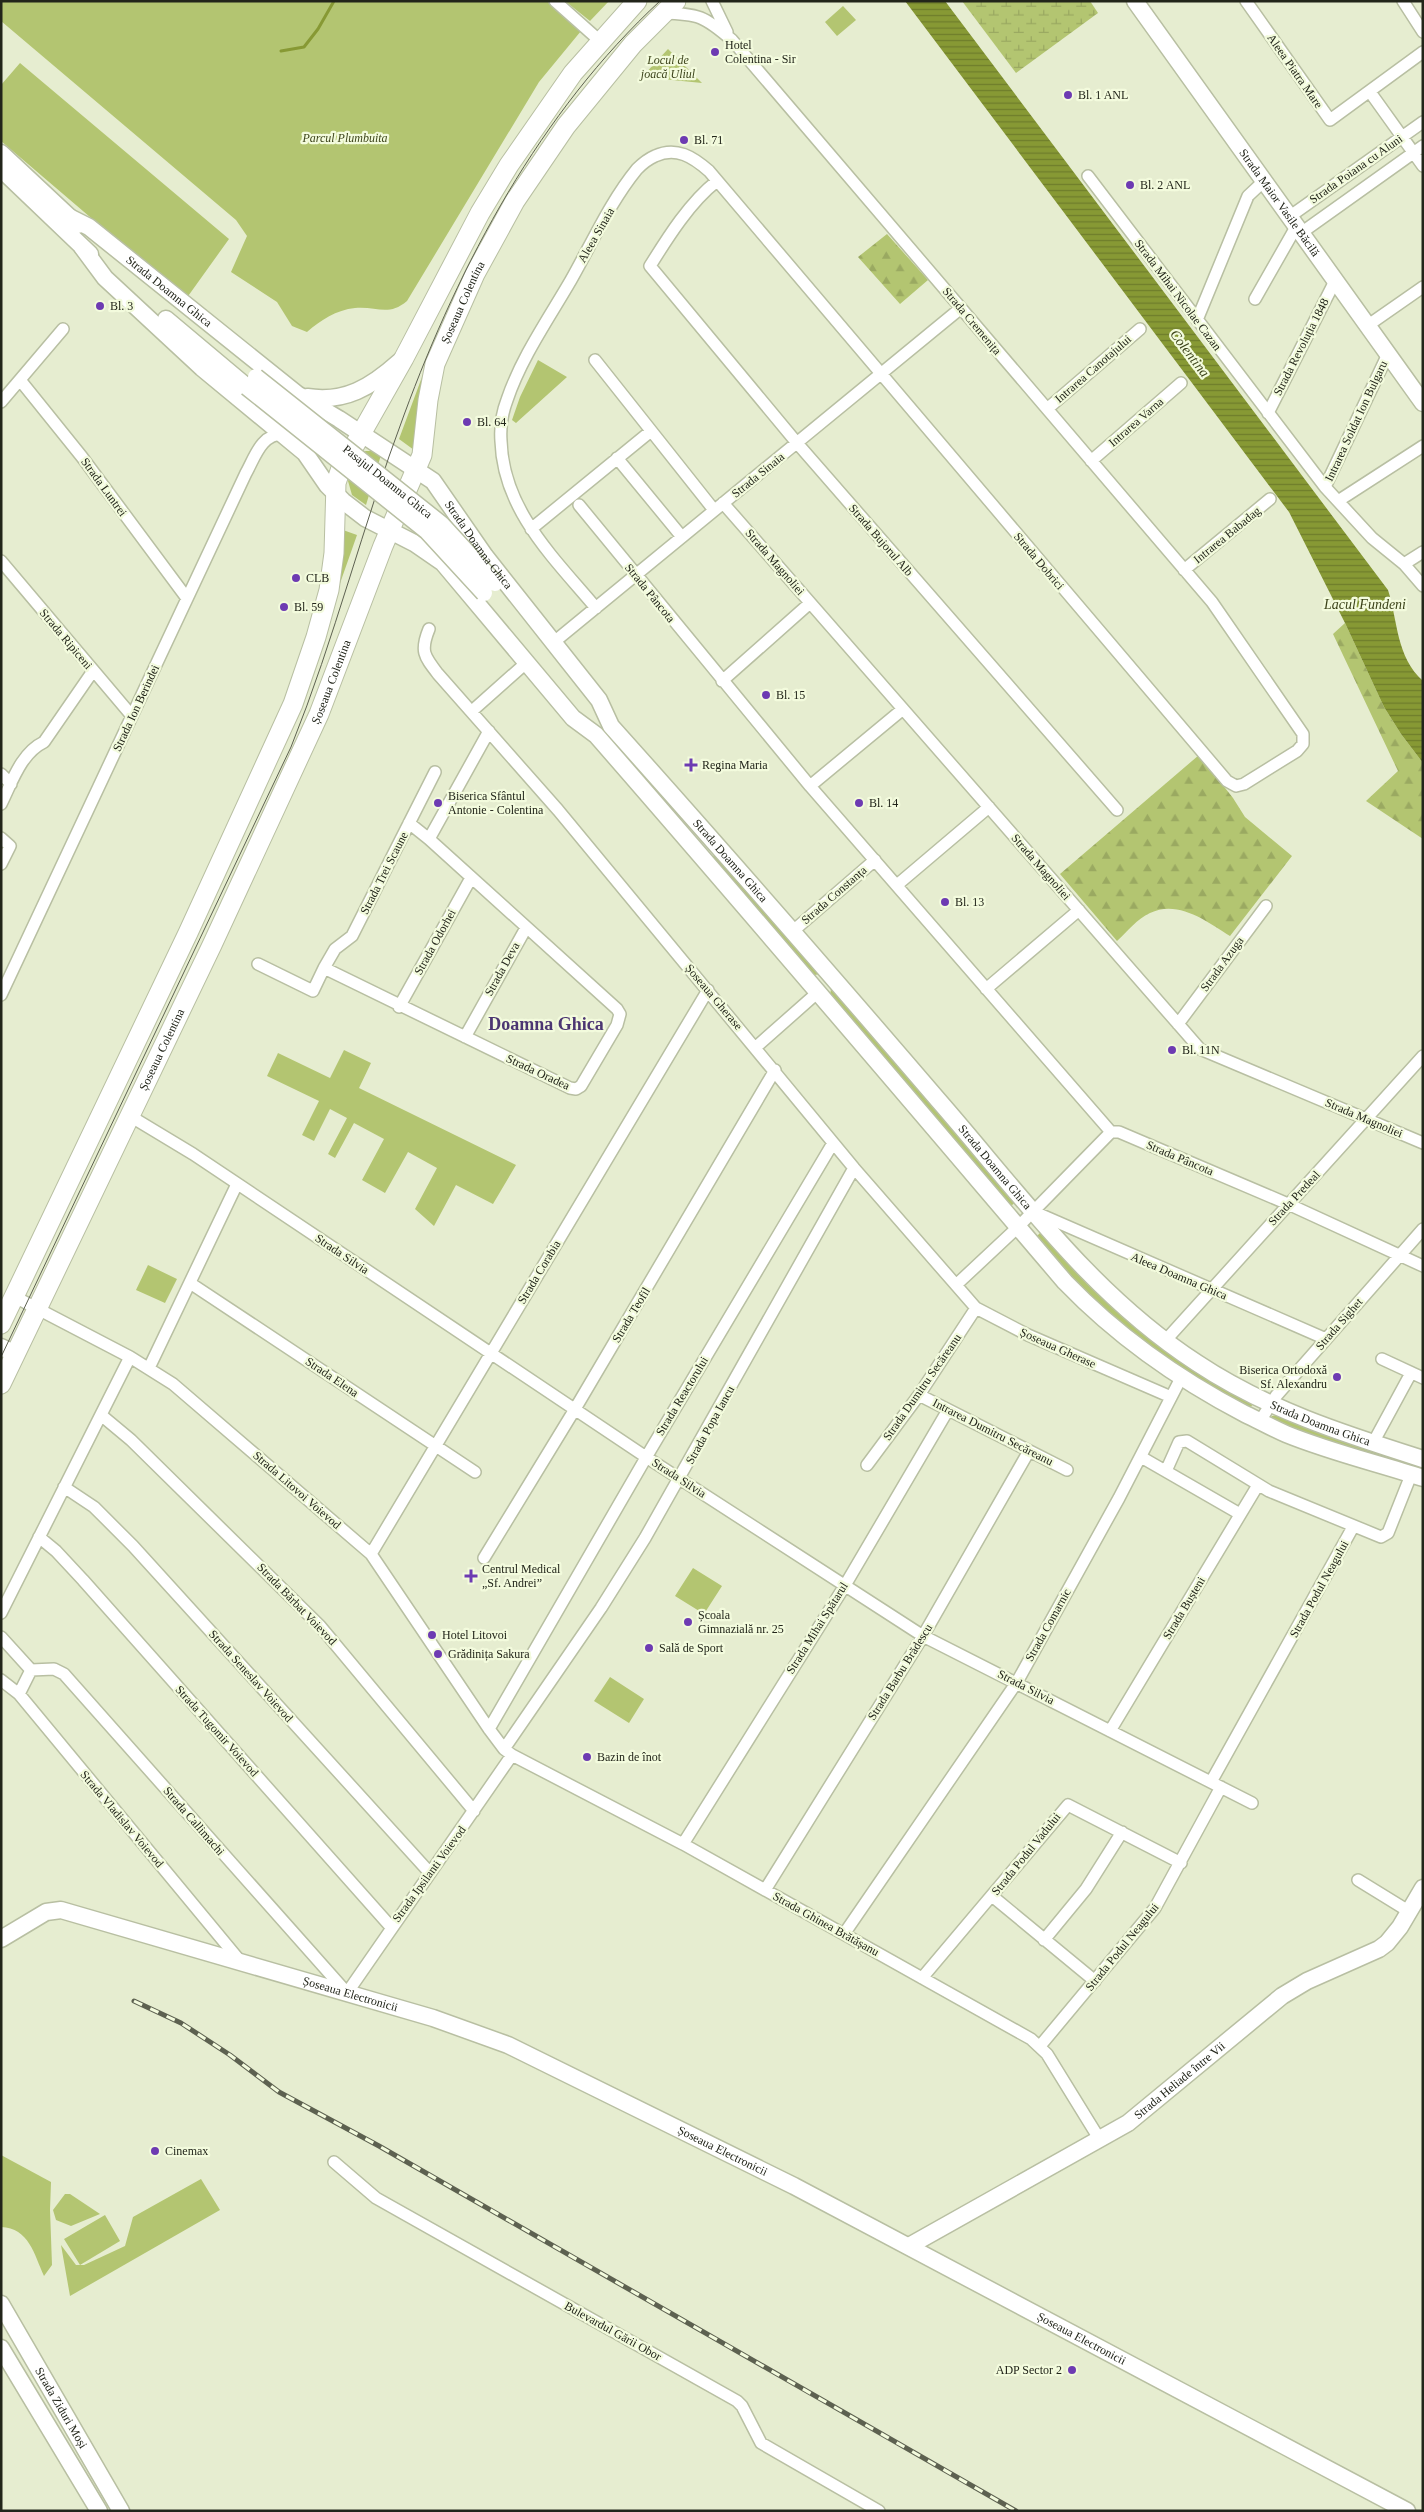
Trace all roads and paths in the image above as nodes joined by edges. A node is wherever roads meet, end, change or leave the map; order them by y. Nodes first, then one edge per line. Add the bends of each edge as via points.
1 (555, 1) edge
2 (637, 1) edge
3 (712, 1) edge
4 (1134, 1) edge
5 (1246, 1) edge
6 (1403, 1) edge
7 (669, 7) edge
8 (1423, 32) edge
9 (732, 40) junction
10 (600, 41) junction
11 (1423, 52) edge
12 (1370, 92) junction
13 (1423, 122) edge
14 (1402, 137) junction
15 (1418, 150) edge
16 (1, 152) edge
17 (1423, 166) edge
18 (1, 169) edge
19 (1088, 176) dead end
20 (717, 181) junction
21 (1264, 182) junction
22 (70, 217) junction
23 (1295, 225) junction
24 (82, 247) junction
25 (126, 277) junction
26 (1335, 280) junction
27 (1423, 287) edge
28 (1255, 299) dead end
29 (961, 308) junction
30 (1197, 320) junction
31 (1367, 326) junction
32 (63, 329) dead end
33 (1140, 329) dead end
34 (1388, 354) junction
35 (404, 358) junction
36 (595, 360) dead end
37 (881, 374) junction
38 (20, 380) junction
39 (1181, 383) dead end
40 (297, 394) junction
41 (1, 402) edge
42 (1423, 403) edge
43 (1047, 409) junction
44 (1268, 413) junction
45 (651, 431) junction
46 (361, 433) junction
47 (283, 434) junction
48 (797, 443) junction
49 (1423, 446) edge
50 (617, 458) junction
51 (1091, 461) junction
52 (417, 469) junction
53 (1325, 487) junction
54 (336, 495) junction
55 (1270, 499) dead end
56 (1338, 501) junction
57 (579, 505) dead end
58 (719, 506) junction
59 (531, 529) junction
60 (390, 530) junction
61 (682, 537) junction
62 (1423, 552) edge
63 (1, 561) edge
64 (1404, 564) junction
65 (1184, 570) junction
66 (635, 575) junction
67 (1423, 586) edge
68 (490, 588) junction
69 (186, 597) junction
70 (810, 602) junction
71 (1212, 602) joint
72 (596, 608) junction
73 (429, 629) dead end
74 (554, 642) junction
75 (526, 663) junction
76 (93, 671) junction
77 (722, 681) junction
78 (903, 709) junction
79 (472, 711) junction
80 (132, 716) junction
81 (611, 726) junction
82 (489, 731) junction
83 (596, 735) junction
84 (435, 772) dead end
85 (1, 774) edge
86 (11, 784) junction
87 (810, 786) junction
88 (1, 804) edge
89 (989, 807) junction
90 (1117, 810) dead end
91 (409, 823) junction
92 (1, 838) edge
93 (429, 839) junction
94 (875, 860) junction
95 (1, 864) edge
96 (471, 878) junction
97 (897, 885) junction
98 (1266, 906) dead end
99 (1078, 910) junction
100 (526, 928) junction
101 (793, 931) junction
102 (258, 964) dead end
103 (324, 968) junction
104 (986, 989) junction
105 (708, 990) junction
106 (817, 993) junction
107 (1, 995) edge
108 (399, 1007) junction
109 (1178, 1024) junction
110 (465, 1037) junction
111 (756, 1046) junction
112 (1423, 1056) edge
113 (775, 1070) junction
114 (130, 1116) junction
115 (1367, 1119) junction
116 (1111, 1132) junction
117 (833, 1143) junction
118 (1423, 1143) edge
119 (854, 1168) junction
120 (237, 1184) junction
121 (1288, 1204) junction
122 (1033, 1211) junction
123 (1018, 1227) junction
124 (1423, 1229) edge
125 (1400, 1255) junction
126 (1423, 1266) edge
127 (190, 1283) junction
128 (956, 1285) junction
129 (1211, 1289) junction
130 (15, 1297) junction
131 (38, 1308) junction
132 (976, 1308) junction
133 (1, 1324) edge
134 (1326, 1339) junction
135 (1165, 1341) junction
136 (9, 1350) edge
137 (491, 1352) junction
138 (130, 1357) junction
139 (1382, 1359) dead end
140 (149, 1368) junction
141 (1412, 1373) junction
142 (1181, 1378) junction
143 (1423, 1378) edge
144 (1, 1384) edge
145 (919, 1395) junction
146 (1171, 1397) junction
147 (1270, 1404) junction
148 (575, 1409) junction
149 (948, 1410) junction
150 (100, 1415) junction
151 (1260, 1422) junction
152 (1373, 1443) junction
153 (436, 1446) junction
154 (1029, 1451) junction
155 (646, 1457) junction
156 (1141, 1457) junction
157 (1423, 1459) edge
158 (867, 1465) dead end
159 (1067, 1470) dead end
160 (1166, 1471) junction
161 (474, 1472) dead end
162 (1417, 1477) edge
163 (679, 1478) junction
164 (1258, 1486) junction
165 (64, 1487) junction
166 (1240, 1514) junction
167 (1354, 1526) junction
168 (39, 1537) junction
169 (371, 1554) junction
170 (484, 1558) dead end
171 (844, 1586) junction
172 (1, 1613) edge
173 (923, 1636) junction
174 (1, 1637) edge
175 (32, 1670) junction
176 (1, 1680) edge
177 (1017, 1682) junction
178 (19, 1694) junction
179 (489, 1729) junction
180 (1110, 1731) junction
181 (508, 1752) junction
182 (1216, 1784) junction
183 (1252, 1803) dead end
184 (474, 1811) junction
185 (1122, 1832) junction
186 (683, 1844) junction
187 (1181, 1863) junction
188 (430, 1873) junction
189 (1358, 1880) dead end
190 (1423, 1888) edge
191 (765, 1890) junction
192 (992, 1896) junction
193 (1410, 1912) junction
194 (391, 1927) junction
195 (844, 1934) junction
196 (1, 1939) edge
197 (1044, 1940) junction
198 (240, 1961) junction
199 (922, 1978) junction
200 (1095, 1981) junction
201 (347, 1993) junction
202 (1040, 2046) junction
203 (1100, 2140) junction
204 (334, 2162) dead end
205 (909, 2246) junction
206 (1, 2304) edge
207 (1, 2348) edge
208 (99, 2511) edge
209 (121, 2511) edge
210 (879, 2511) edge
211 (1407, 2511) edge

1 - 10 street
2 - 10 main road, Șoseaua Colentina
3 - 9 street, Strada Cremenița
4 - 21 main road, Strada Maior Vasile Băcilă
5 - 12 street, Aleea Piatra Mare via 1330,120
6 - 8 street
7 - 9 street, Strada Cremenița via 702,17
7 - 52 main road, Șoseaua Colentina via 579,108 503,222 475,274 435,364 422,455
9 - 29 street, Strada Cremenița
10 - 35 main road, Șoseaua Colentina via 543,115 494,189
11 - 12 street, Aleea Piatra Mare
12 - 14 street
13 - 14 street, Strada Poiana cu Aluni
14 - 15 street
14 - 23 street, Strada Poiana cu Aluni
15 - 17 street
15 - 23 street, Strada Poiana cu Aluni
16 - 22 main road, Strada Doamna Ghica
18 - 24 main road, Strada Doamna Ghica
19 - 30 street, Strada Mihai Nicolae Cazan
20 - 37 street, Aleea Sinaia
20 - 48 street, Strada Bujorul Alb via 688,213 650,266
20 - 59 street, Aleea Sinaia via 697,161 682,153 656,155 642,164 616,201 531,350 507,399 500,442 513,496
21 - 23 main road, Strada Maior Vasile Băcilă
21 - 30 street via 1248,196
22 - 25 main road, Strada Doamna Ghica
22 - 40 main road, Strada Doamna Ghica via 88,227
23 - 26 main road, Strada Maior Vasile Băcilă
23 - 28 street
24 - 25 main road, Strada Doamna Ghica
24 - 47 main road, Strada Doamna Ghica via 105,278 202,368
25 - 68 main road, Pasajul Doamna Ghica, bridge
26 - 31 main road, Strada Maior Vasile Băcilă
26 - 44 street, Strada Revoluția 1848
27 - 31 street
29 - 37 street, Strada Sinaia
29 - 43 street, Strada Cremenița
30 - 44 street, Strada Mihai Nicolae Cazan
31 - 34 main road, Strada Maior Vasile Băcilă
32 - 38 street
33 - 43 street, Intrarea Canotajului
34 - 42 main road, Strada Maior Vasile Băcilă
34 - 53 street, Intrarea Soldat Ion Bulgaru
35 - 40 main road via 368,387 344,397 320,399
35 - 46 main road, Șoseaua Colentina
36 - 45 street, Strada Magnoliei
37 - 48 street, Strada Sinaia
37 - 71 street, Strada Dobrici via 1197,747 1227,781 1236,786 1297,751 1304,739
38 - 41 street
38 - 69 street, Strada Luntrei
39 - 51 street, Intrarea Varna
40 - 46 main road, Strada Doamna Ghica
43 - 51 street, Strada Cremenița
44 - 53 street, Strada Mihai Nicolae Cazan
45 - 50 street
45 - 58 street, Strada Magnoliei
46 - 52 main road, Strada Doamna Ghica
46 - 54 main road, Șoseaua Colentina via 340,471
47 - 54 main road, Strada Doamna Ghica via 308,456
47 - 69 street, Strada Ion Berindei via 272,435 262,443
48 - 58 street, Strada Sinaia
48 - 90 street, Strada Bujorul Alb
49 - 56 street
50 - 59 street
50 - 61 street
51 - 65 street, Strada Cremenița
52 - 60 main road, Șoseaua Colentina
52 - 74 main road, Strada Doamna Ghica via 438,486 473,541
53 - 56 street, Strada Mihai Nicolae Cazan
54 - 60 main road, Strada Doamna Ghica via 362,516
54 - 130 main road, Șoseaua Colentina via 329,590 290,712
55 - 65 street, Intrarea Babadag
56 - 64 street, Strada Mihai Nicolae Cazan via 1372,538
57 - 66 street, Strada Pâncota
58 - 61 street, Strada Sinaia
58 - 70 street, Strada Magnoliei
59 - 72 street, Aleea Sinaia
60 - 75 main road, Strada Doamna Ghica via 442,563
60 - 114 main road, Șoseaua Colentina via 327,696
61 - 66 street, Strada Sinaia
62 - 64 street
63 - 76 street, Strada Ripiceni
64 - 67 street, Strada Mihai Nicolae Cazan
65 - 71 street, Strada Cremenița
66 - 72 street, Strada Sinaia
66 - 77 street, Strada Pâncota
68 - 81 main road, Pasajul Doamna Ghica
68 - 83 main road, Pasajul Doamna Ghica
69 - 80 street, Strada Ion Berindei
70 - 77 street
70 - 78 street, Strada Magnoliei
72 - 74 street, Strada Sinaia
73 - 79 street, Șoseaua Gherase via 423,646 426,659
74 - 81 main road, Strada Doamna Ghica via 599,700
75 - 79 street
75 - 83 main road, Strada Doamna Ghica via 573,718
76 - 80 street, Strada Ripiceni
76 - 86 street via 44,742 26,756
77 - 87 street, Strada Pâncota
78 - 87 street
78 - 89 street, Strada Magnoliei
79 - 82 street, Șoseaua Gherase
80 - 107 street, Strada Ion Berindei
81 - 101 main road, Strada Doamna Ghica
82 - 93 street, Strada Trei Scaune
82 - 105 street, Șoseaua Gherase
83 - 106 main road, Strada Doamna Ghica
84 - 91 street, Strada Trei Scaune
85 - 86 street
86 - 88 street
87 - 94 street, Strada Pâncota
89 - 97 street
89 - 99 street, Strada Magnoliei
91 - 93 street, Strada Oradea
91 - 103 street, Strada Trei Scaune via 352,936 335,949
92 - 95 street via 10,846
93 - 96 street, Strada Oradea
94 - 97 street, Strada Pâncota
94 - 101 street, Strada Constanța
96 - 100 street, Strada Oradea
96 - 108 street, Strada Odorhei
97 - 104 street, Strada Pâncota
98 - 109 street, Strada Azuga
99 - 104 street
99 - 109 street, Strada Magnoliei
100 - 110 street, Strada Deva
100 - 110 street, Strada Oradea via 617,1009 620,1014 617,1025 581,1086 576,1089
101 - 122 main road, Strada Doamna Ghica
102 - 103 street via 312,991
103 - 108 street, Strada Oradea
104 - 116 street, Strada Pâncota
105 - 111 street, Șoseaua Gherase
105 - 137 street, Strada Corabia
106 - 111 street
106 - 123 main road, Strada Doamna Ghica
108 - 110 street, Strada Oradea
109 - 115 street, Strada Magnoliei via 1200,1049
111 - 113 street, Șoseaua Gherase
112 - 115 street, Strada Predeal
113 - 117 street, Șoseaua Gherase
113 - 148 street, Strada Teofil
114 - 120 street, Strada Silvia
114 - 131 main road, Șoseaua Colentina
115 - 118 street, Strada Magnoliei
115 - 121 street, Strada Predeal
116 - 121 street, Strada Pâncota via 1119,1132
116 - 122 street
117 - 119 street, Șoseaua Gherase
117 - 155 street, Strada Reactorului
119 - 128 street, Șoseaua Gherase
119 - 163 street, Strada Popa Iancu
120 - 127 street
120 - 137 street, Strada Silvia
121 - 125 street, Strada Pâncota
121 - 129 street, Strada Predeal
122 - 123 street
122 - 129 street, Aleea Doamna Ghica
122 - 135 main road, Strada Doamna Ghica via 1099,1286
123 - 128 street
123 - 142 main road, Strada Doamna Ghica via 1087,1304
124 - 125 street, Strada Sighet
125 - 126 street, Strada Pâncota
125 - 134 street, Strada Sighet
127 - 140 street
127 - 153 street, Strada Elena
128 - 132 street, Șoseaua Gherase
129 - 134 street, Aleea Doamna Ghica
129 - 135 street, Strada Predeal
130 - 131 street, Strada Litovoi Voievod
130 - 133 main road, Șoseaua Colentina
131 - 136 main road, Șoseaua Colentina
131 - 138 street, Strada Litovoi Voievod
132 - 145 street, Strada Dumitru Secăreanu
132 - 146 street, Șoseaua Gherase via 1028,1335
134 - 147 street, Strada Sighet
135 - 147 main road, Strada Doamna Ghica via 1214,1374
136 - 144 main road, Șoseaua Colentina
137 - 148 street, Strada Silvia
137 - 153 street, Strada Corabia
138 - 140 street, Strada Litovoi Voievod
138 - 150 street
139 - 141 street
140 - 169 street, Strada Litovoi Voievod via 173,1384
141 - 143 street
141 - 152 street
142 - 146 street, Strada Comarnic
142 - 151 main road, Strada Doamna Ghica
145 - 149 street, Intrarea Dumitru Secăreanu
145 - 158 street, Strada Dumitru Secăreanu
146 - 156 street, Strada Comarnic
147 - 151 street, Strada Sighet
147 - 152 main road, Strada Doamna Ghica
148 - 155 street, Strada Silvia
148 - 170 street, Strada Teofil
149 - 154 street, Intrarea Dumitru Secăreanu
149 - 171 street, Strada Mihai Spătarul
150 - 165 street
150 - 184 street, Strada Bărbat Voievod via 131,1440 305,1610
151 - 162 main road, Strada Doamna Ghica via 1301,1440
152 - 157 main road, Strada Doamna Ghica
153 - 161 street, Strada Elena
153 - 169 street, Strada Corabia
154 - 159 street, Intrarea Dumitru Secăreanu
154 - 173 street, Strada Barbu Brădescu
155 - 163 street, Strada Silvia
155 - 179 street, Strada Reactorului
156 - 160 street
156 - 177 street, Strada Comarnic
160 - 164 street via 1179,1442 1187,1441
160 - 166 street
162 - 167 street via 1386,1535 1378,1537
163 - 171 street, Strada Silvia
163 - 181 street, Strada Popa Iancu via 618,1581
164 - 166 street, Strada Bușteni
164 - 167 street
165 - 168 street
165 - 188 street, Strada Seneslav Voievod via 94,1507 133,1546
166 - 180 street, Strada Bușteni
167 - 182 street, Strada Podul Neagului
168 - 172 street
168 - 194 street, Strada Tugomir Voievod via 83,1580
169 - 179 street, Strada Litovoi Voievod
171 - 173 street, Strada Silvia
171 - 186 street, Strada Mihai Spătarul
173 - 177 street, Strada Silvia
173 - 191 street, Strada Barbu Brădescu
174 - 175 street
175 - 178 street
175 - 201 street, Strada Callimachi via 54,1669 64,1674
176 - 178 street, Strada Vladislav Voievod
177 - 180 street, Strada Silvia
177 - 195 street, Strada Comarnic
178 - 198 street, Strada Vladislav Voievod
179 - 181 street, Strada Litovoi Voievod
180 - 182 street, Strada Silvia
181 - 184 street, Strada Ipsilanti Voievod
181 - 186 street, Strada Ghinea Brătășanu
182 - 183 street, Strada Silvia
182 - 187 street, Strada Podul Neagului
184 - 188 street, Strada Ipsilanti Voievod
185 - 187 street, Strada Podul Vadului
185 - 192 street, Strada Podul Vadului via 1072,1806 1064,1807
185 - 197 street via 1086,1889
186 - 191 street, Strada Ghinea Brătășanu
187 - 200 street, Strada Podul Neagului via 1155,1908
188 - 194 street, Strada Ipsilanti Voievod
189 - 193 street
190 - 193 main road, Strada Heliade între Vii
191 - 195 street, Strada Ghinea Brătășanu
192 - 197 street
192 - 199 street, Strada Podul Vadului
193 - 203 main road, Strada Heliade între Vii via 1379,1949 1307,1981 1282,1996 1150,2106
194 - 201 street, Strada Ipsilanti Voievod
195 - 199 street, Strada Ghinea Brătășanu
196 - 198 main road, Șoseaua Electronicii via 46,1912 57,1909
197 - 200 street
198 - 201 main road, Șoseaua Electronicii
199 - 202 street, Strada Ghinea Brătășanu
200 - 202 street, Strada Podul Neagului
201 - 205 main road, Șoseaua Electronicii via 463,2027 508,2045
202 - 203 street, Strada Ghinea Brătășanu
203 - 205 main road, Strada Heliade între Vii
204 - 210 street, Bulevardul Gării Obor via 376,2198 737,2401 763,2444
205 - 211 main road, Șoseaua Electronicii
206 - 209 main road, Strada Ziduri Moși
207 - 208 main road, Strada Ziduri Moși

